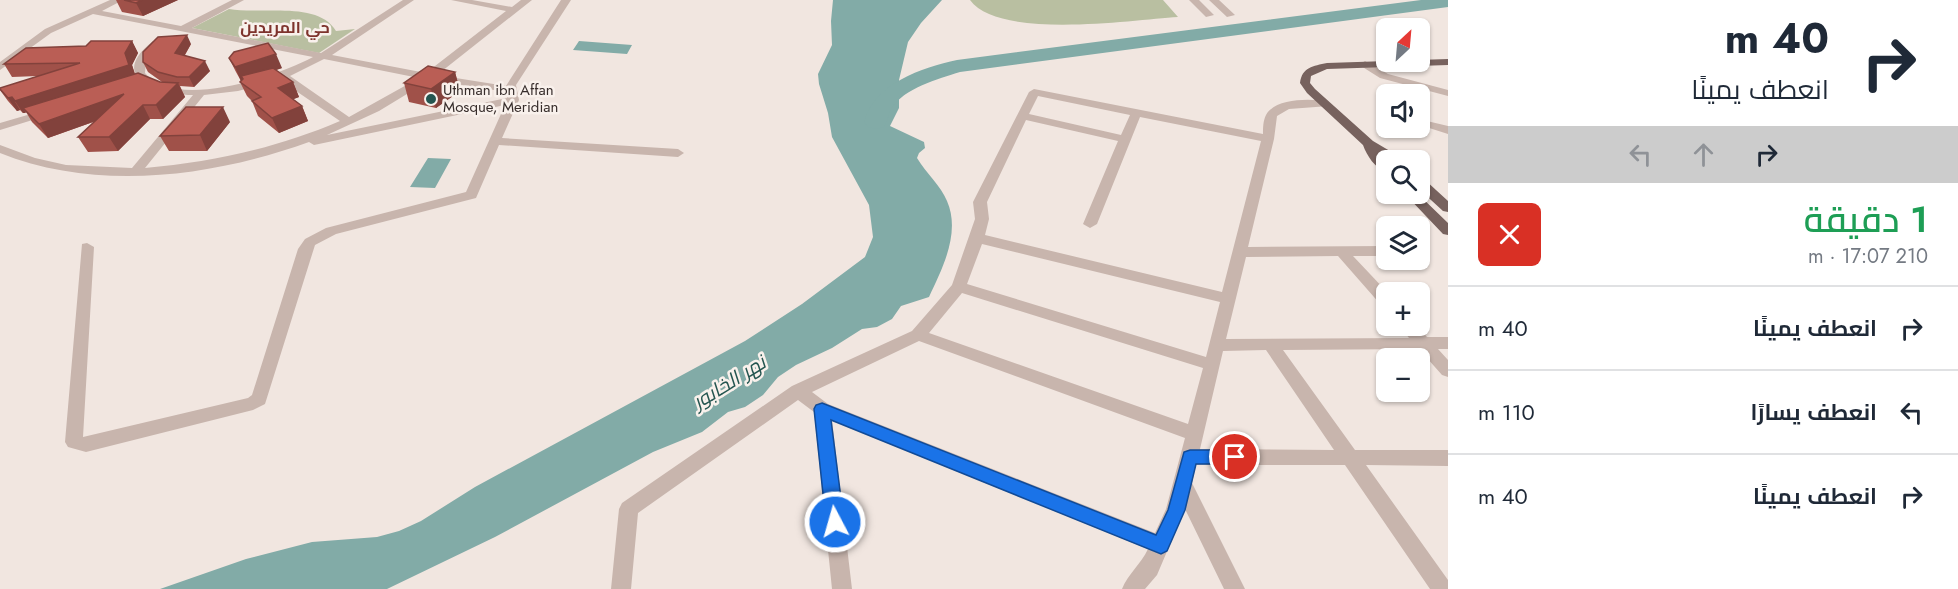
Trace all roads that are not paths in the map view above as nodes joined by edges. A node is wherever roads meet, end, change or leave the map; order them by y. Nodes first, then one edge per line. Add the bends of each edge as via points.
1 (118, 0) edge
2 (239, 0) edge
3 (409, 0) edge
4 (456, 0) edge
5 (527, 0) edge
6 (566, 0) edge
7 (1194, 0) edge
8 (1214, 0) edge
9 (514, 10) junction
10 (90, 11) junction
11 (1209, 15) dead end
12 (1230, 15) dead end
13 (182, 29) junction
14 (23, 48) junction
15 (46, 48) edge
16 (139, 48) dead end
17 (150, 48) junction
18 (321, 56) junction
19 (1448, 62) edge
20 (1365, 64) junction
21 (0, 67) edge
22 (282, 76) junction
23 (426, 76) junction
24 (201, 92) junction
25 (1448, 93) edge
26 (513, 95) junction
27 (1325, 104) junction
28 (56, 109) edge
29 (1136, 113) junction
30 (1024, 116) junction
31 (346, 120) junction
32 (1430, 125) edge
33 (0, 127) edge
34 (1448, 130) edge
35 (1124, 139) junction
36 (1268, 140) junction
37 (495, 141) junction
38 (1369, 144) junction
39 (0, 149) edge
40 (1382, 150) edge
41 (678, 153) dead end
42 (256, 154) junction
43 (1376, 157) edge
44 (136, 171) junction
45 (1430, 192) edge
46 (1421, 204) edge
47 (1448, 208) edge
48 (1090, 224) dead end
49 (1448, 231) edge
50 (977, 238) junction
51 (87, 247) dead end
52 (1376, 251) edge
53 (1239, 252) junction
54 (1342, 252) junction
55 (958, 287) junction
56 (1376, 290) edge
57 (1228, 299) junction
58 (918, 334) junction
59 (1417, 336) edge
60 (1424, 344) junction
61 (1448, 344) edge
62 (1216, 345) junction
63 (1270, 345) junction
64 (1212, 365) junction
65 (1448, 370) edge
66 (798, 391) junction
67 (822, 409) junction
68 (1196, 434) junction
69 (1190, 457) junction
70 (1350, 458) junction
71 (1448, 458) edge
72 (1183, 485) junction
73 (1161, 545) junction
74 (621, 589) edge
75 (842, 589) edge
76 (1132, 589) edge
77 (1235, 589) edge
78 (1442, 589) edge

1 - 10 street
2 - 13 street
3 - 18 street
4 - 9 street
5 - 9 street
6 - 26 street via 511,85
7 - 11 street
8 - 12 street
9 - 23 street
10 - 13 street
10 - 14 street
13 - 17 street
13 - 18 street
14 - 15 street
14 - 21 street
16 - 17 street
17 - 24 street via 139,67 139,82
18 - 22 street
18 - 23 street
19 - 20 main road
20 - 25 street via 1384,76
20 - 27 main road via 1327,66 1308,73 1307,87
22 - 24 street via 237,88
22 - 31 street
23 - 26 street
23 - 31 street via 402,93
24 - 44 street
26 - 37 street
26 - 42 street
27 - 36 street via 1276,109
27 - 38 main road
28 - 33 street
29 - 30 street via 1034,92
29 - 35 street
29 - 36 street
30 - 35 street
30 - 50 street via 980,202 982,219
31 - 42 street
32 - 34 street
35 - 48 street
36 - 53 street
37 - 41 street
37 - 51 street via 471,195 331,231 310,242 256,401 77,445 73,439
38 - 40 main road
38 - 43 main road
39 - 44 street via 62,168
42 - 44 street
45 - 47 main road
46 - 49 main road
50 - 55 street
50 - 57 street
52 - 54 street
53 - 54 street
53 - 57 street
54 - 56 street
55 - 58 street
55 - 64 street
57 - 62 street
58 - 66 street
58 - 68 street
59 - 60 street
60 - 61 street
60 - 63 street
60 - 65 street
62 - 63 street
62 - 64 street
63 - 70 street
64 - 68 street
66 - 67 street
66 - 74 street via 629,509
67 - 73 street
67 - 75 street
68 - 69 street
69 - 70 street
69 - 72 street
70 - 71 street
70 - 78 street
72 - 73 street
72 - 77 street
73 - 76 street via 1150,568

